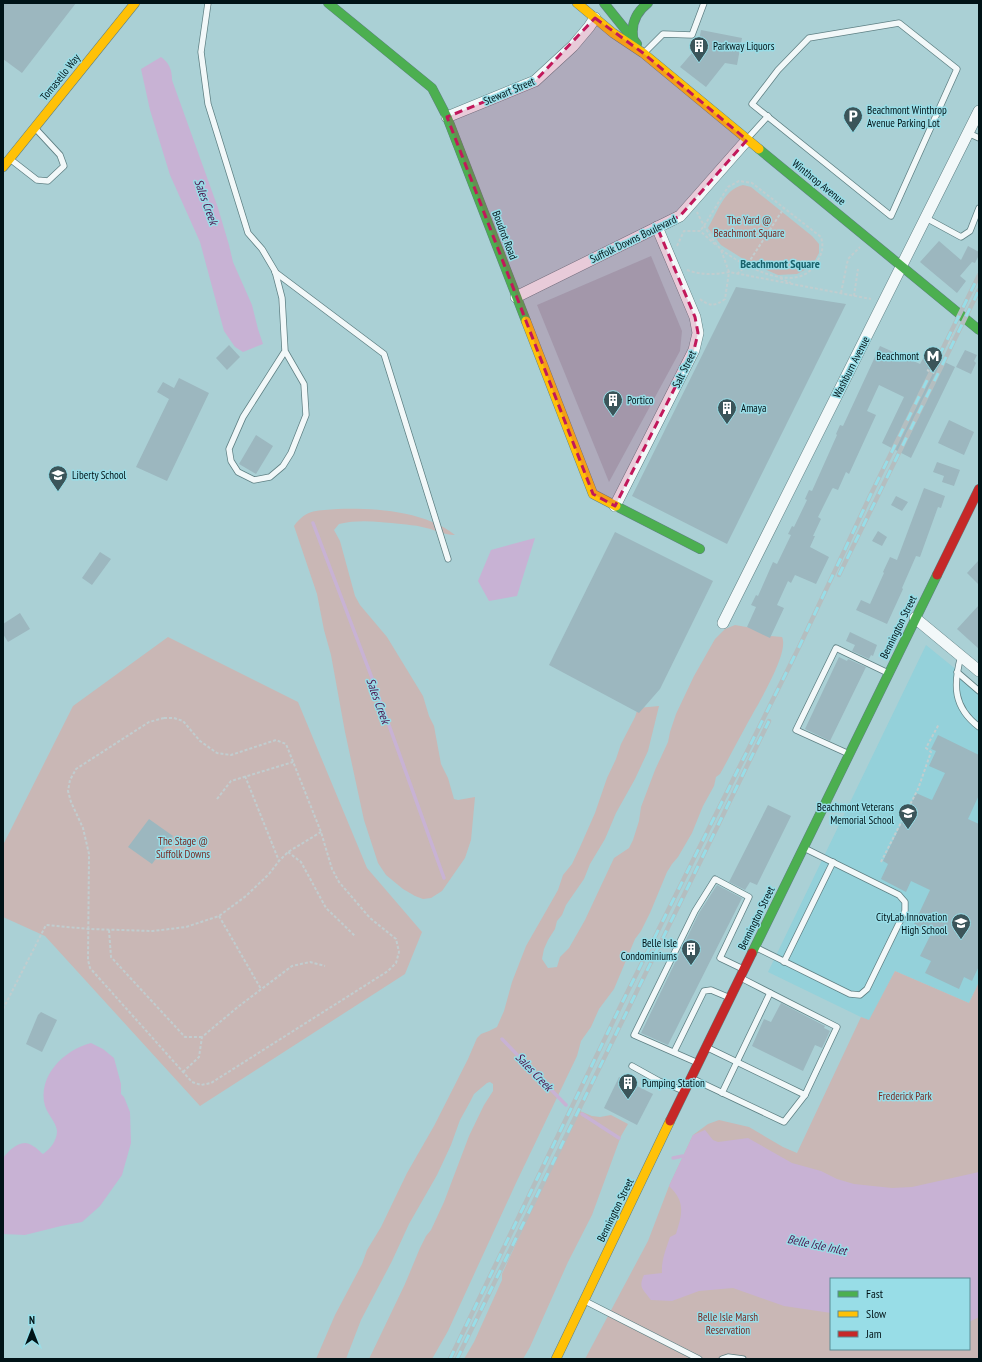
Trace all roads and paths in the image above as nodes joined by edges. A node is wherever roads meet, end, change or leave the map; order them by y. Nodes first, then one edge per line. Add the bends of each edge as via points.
1 (135, 3) edge
2 (208, 3) edge
3 (328, 3) edge
4 (577, 3) edge
5 (604, 3) edge
6 (648, 3) edge
7 (704, 3) edge
8 (595, 18) junction
9 (634, 42) junction
10 (643, 53) junction
11 (979, 111) edge
12 (768, 116) junction
13 (447, 117) junction
14 (35, 128) junction
15 (968, 133) junction
16 (979, 138) edge
17 (747, 140) junction
18 (9, 159) junction
19 (3, 167) edge
20 (692, 202) junction
21 (784, 208) junction
22 (979, 208) edge
23 (926, 218) junction
24 (704, 226) junction
25 (657, 227) junction
26 (700, 231) junction
27 (861, 246) dead end
28 (676, 249) dead end
29 (721, 250) junction
30 (747, 264) junction
31 (902, 266) junction
32 (684, 269) dead end
33 (858, 269) dead end
34 (275, 271) junction
35 (728, 272) junction
36 (737, 274) junction
37 (779, 278) junction
38 (795, 285) junction
39 (841, 294) junction
40 (695, 296) dead end
41 (854, 296) junction
42 (516, 297) junction
43 (871, 299) dead end
44 (955, 327) dead end
45 (979, 330) edge
46 (948, 344) dead end
47 (286, 351) junction
48 (927, 370) dead end
49 (938, 375) dead end
50 (979, 489) edge
51 (615, 506) junction
52 (970, 508) junction
53 (979, 511) edge
54 (700, 549) dead end
55 (448, 559) dead end
56 (915, 618) junction
57 (723, 623) dead end
58 (961, 656) junction
59 (979, 671) edge
60 (957, 672) junction
61 (888, 674) junction
62 (979, 691) edge
63 (939, 724) dead end
64 (979, 727) edge
65 (849, 754) junction
66 (293, 762) junction
67 (245, 776) junction
68 (217, 799) dead end
69 (321, 832) junction
70 (804, 848) junction
71 (288, 852) junction
72 (279, 860) junction
73 (833, 862) junction
74 (881, 862) dead end
75 (219, 916) junction
76 (88, 929) junction
77 (109, 930) junction
78 (356, 936) dead end
79 (755, 947) junction
80 (784, 962) junction
81 (325, 966) dead end
82 (742, 973) junction
83 (261, 989) junction
84 (770, 993) junction
85 (730, 998) junction
86 (3, 1009) edge
87 (202, 1037) junction
88 (706, 1047) junction
89 (674, 1052) junction
90 (737, 1062) junction
91 (698, 1063) junction
92 (632, 1066) dead end
93 (183, 1072) junction
94 (691, 1078) junction
95 (685, 1091) junction
96 (722, 1093) junction
97 (805, 1095) junction
98 (584, 1301) junction
99 (556, 1359) edge
100 (699, 1359) edge
101 (722, 1359) edge
102 (743, 1359) edge

1 - 14 main road, Tomasello Way
2 - 34 lane via 201,52 208,104 248,233 262,249
3 - 13 main road, Boudrot Road via 432,88
4 - 8 main road, Winthrop Avenue
5 - 9 main road, Winthrop Avenue
6 - 9 main road via 640,9 635,18 632,31
7 - 10 lane via 692,35 663,34
8 - 10 main road, Winthrop Avenue
8 - 13 street, Stewart Street via 573,46 535,81
9 - 10 main road, Winthrop Avenue
10 - 17 main road, Winthrop Avenue
11 - 15 street, Washburn Avenue
12 - 12 lane via 891,216 957,68 899,23 808,38 778,70 752,104
12 - 17 lane
13 - 42 main road, Boudrot Road
14 - 18 main road, Tomasello Way
14 - 18 lane via 60,155 64,166 48,181 37,180
15 - 16 lane
15 - 23 street, Washburn Avenue
17 - 20 street, Suffolk Downs Boulevard
17 - 31 main road, Winthrop Avenue
18 - 19 main road, Tomasello Way
20 - 24 path
20 - 25 street, Suffolk Downs Boulevard via 680,216
21 - 24 path via 752,183 739,182 728,187
21 - 30 path
21 - 37 path via 821,237 823,245 814,268 807,274
22 - 23 lane via 970,231 961,237
23 - 31 street, Washburn Avenue
24 - 26 path
24 - 29 path
25 - 42 street, Suffolk Downs Boulevard
25 - 51 street, Salt Street via 695,317 698,333 694,350
26 - 28 path via 684,231
26 - 29 path
27 - 39 path via 848,259
29 - 30 path
29 - 35 path
30 - 36 path
30 - 37 path via 760,272
31 - 45 main road, Winthrop Avenue
31 - 57 street, Washburn Avenue
32 - 35 path via 699,273
33 - 41 path
34 - 47 lane via 282,298
34 - 55 lane via 384,354
35 - 36 path
35 - 40 path via 725,299 717,305 706,304
36 - 38 path
37 - 38 path
38 - 39 path
39 - 41 path
41 - 43 path
42 - 51 main road, Boudrot Road via 593,494
44 - 46 path
47 - 47 lane via 243,417 229,449 231,461 238,472 254,480 270,477 283,466 306,415 304,384
48 - 49 path
50 - 52 main road, Bennington Street
51 - 54 main road, Boudrot Road
52 - 53 main road
52 - 56 main road, Bennington Street
56 - 58 street
56 - 61 main road, Bennington Street
58 - 59 street
58 - 60 lane
60 - 62 lane
60 - 64 lane via 955,686 959,704
61 - 65 main road, Bennington Street
61 - 65 lane via 836,648 796,730
63 - 74 path via 926,748 931,752 918,789
65 - 70 main road, Bennington Street
66 - 67 path
66 - 69 path
66 - 76 path via 286,744 276,740 231,755 217,753 200,741 183,721 164,718 149,722 76,769 68,791 83,828 89,854
67 - 68 path via 231,781
67 - 72 path
69 - 71 path
69 - 93 path via 332,869 339,882 370,918 396,939 399,952 396,963 388,971 211,1083 201,1085 192,1082
70 - 73 lane
70 - 79 main road, Bennington Street
71 - 72 path
71 - 78 path via 301,862 326,908
72 - 75 path via 269,874 246,896
73 - 80 lane
73 - 80 lane via 903,898 906,902 906,909 867,989 862,994 850,994
75 - 77 path via 186,927 153,931
75 - 83 path
76 - 77 path
76 - 86 path via 46,925
76 - 93 path via 90,968
77 - 87 path via 111,957 185,1037
79 - 80 lane
79 - 82 main road, Bennington Street
81 - 83 path via 310,962 292,966
82 - 84 lane
82 - 85 main road, Bennington Street
82 - 89 lane via 720,958 749,897 715,879 695,911 634,1035
83 - 87 path
84 - 90 lane
84 - 97 lane via 837,1028
85 - 88 main road, Bennington Street
85 - 89 lane via 711,990 704,991
87 - 93 path via 199,1057
88 - 90 lane
88 - 91 main road, Bennington Street
89 - 91 lane
90 - 96 lane
90 - 97 lane
91 - 94 main road, Bennington Street
92 - 95 lane via 659,1081
94 - 95 main road, Bennington Street
94 - 96 lane
95 - 98 main road, Bennington Street
96 - 97 lane via 784,1122
98 - 99 main road, Bennington Street
98 - 100 lane
101 - 102 lane

